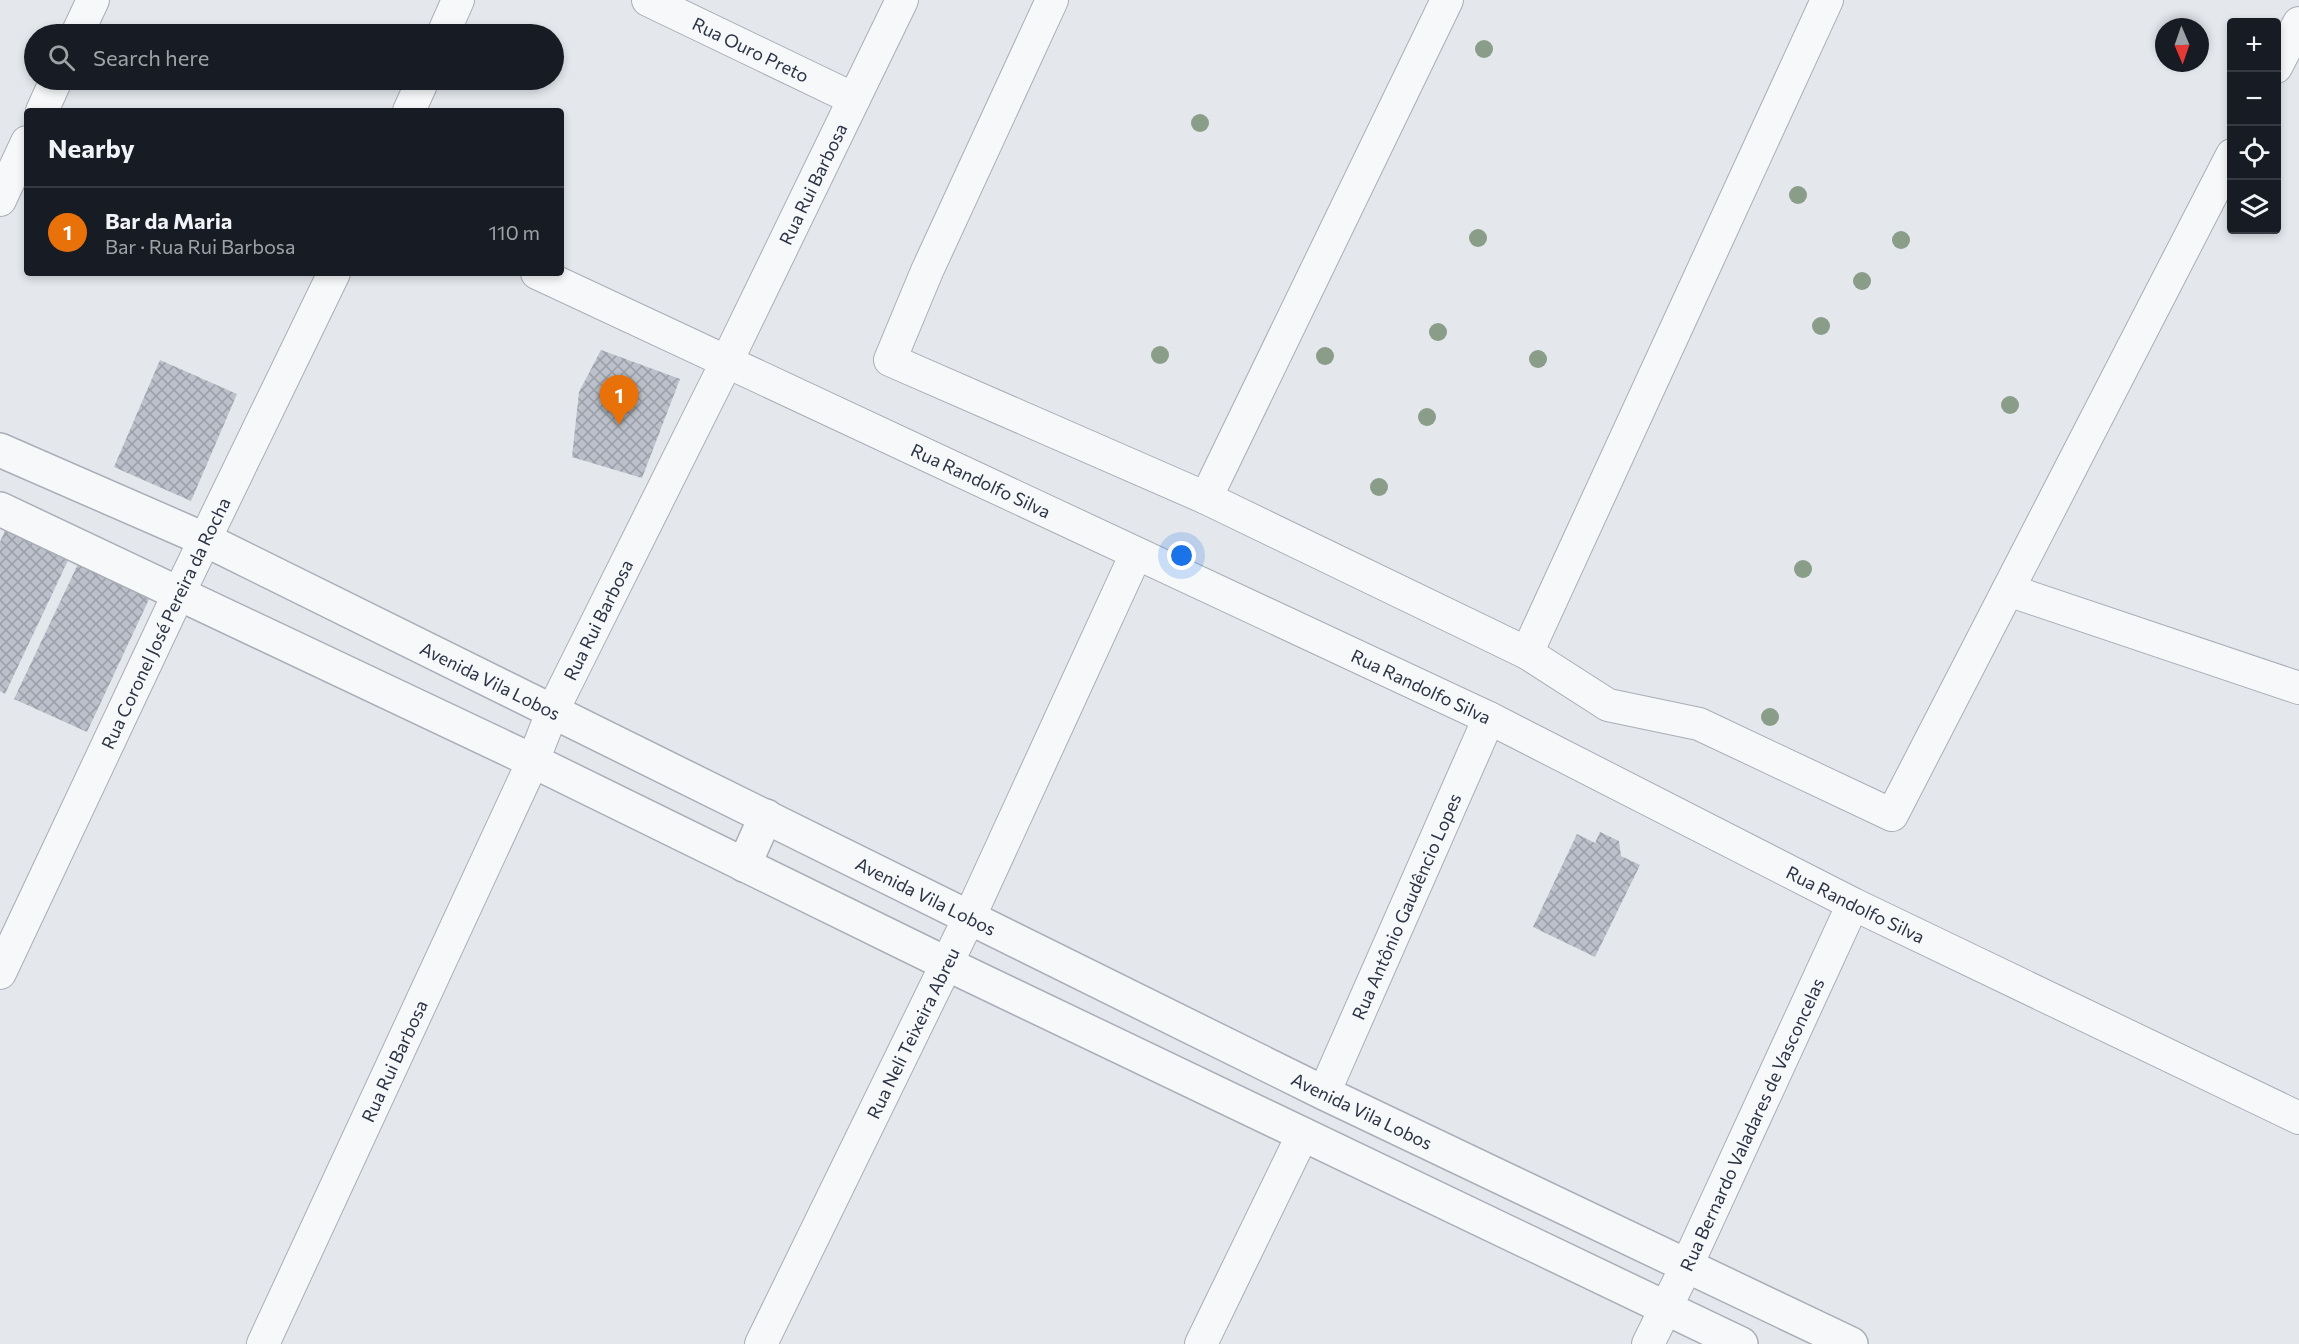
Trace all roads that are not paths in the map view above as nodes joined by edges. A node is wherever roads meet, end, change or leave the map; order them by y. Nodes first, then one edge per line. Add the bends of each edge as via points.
1 (93, 0) edge
2 (458, 0) edge
3 (648, 0) edge
4 (902, 0) edge
5 (1052, 0) edge
6 (1447, 0) edge
7 (1827, 0) edge
8 (2299, 23) edge
9 (82, 24) edge
10 (447, 24) edge
11 (2281, 59) edge
12 (51, 90) edge
13 (418, 90) edge
14 (854, 99) junction
15 (43, 108) edge
16 (410, 108) edge
17 (24, 148) edge
18 (2227, 165) edge
19 (0, 200) edge
20 (333, 276) edge
21 (543, 276) edge
22 (726, 363) junction
23 (0, 450) edge
24 (1206, 498) junction
25 (0, 509) edge
26 (206, 540) junction
27 (1136, 554) junction
28 (2008, 590) junction
29 (178, 595) junction
30 (1527, 653) junction
31 (2299, 688) edge
32 (553, 710) junction
33 (1489, 718) junction
34 (533, 761) junction
35 (766, 816) junction
36 (744, 865) junction
37 (1853, 904) junction
38 (969, 918) junction
39 (945, 963) junction
40 (0, 974) edge
41 (1324, 1093) junction
42 (2299, 1118) edge
43 (1303, 1134) junction
44 (1687, 1265) junction
45 (1665, 1307) junction
46 (262, 1344) edge
47 (760, 1344) edge
48 (1201, 1344) edge
49 (1648, 1344) edge
50 (1741, 1344) edge
51 (1851, 1344) edge

1 - 9 street
2 - 10 street
3 - 14 street, Rua Ouro Preto
4 - 14 street, Rua Rui Barbosa
5 - 24 street via 890,360
6 - 24 street
7 - 30 street
8 - 11 street
12 - 15 street
13 - 16 street
14 - 22 street, Rua Rui Barbosa
17 - 19 street
18 - 28 street
20 - 26 street, Rua Coronel José Pereira da Rocha
21 - 22 street, Rua Randolfo Silva
22 - 27 street, Rua Randolfo Silva
22 - 32 street, Rua Rui Barbosa
23 - 26 street, Avenida Vila Lobos
24 - 30 street
25 - 29 street
26 - 29 street, Rua Coronel José Pereira da Rocha
26 - 32 street, Avenida Vila Lobos
27 - 33 street, Rua Randolfo Silva
27 - 38 street, Rua Neli Teixeira Abreu
28 - 30 street via 1892,815 1699,724 1608,705
28 - 31 street
29 - 34 street
29 - 40 street, Rua Coronel José Pereira da Rocha
32 - 34 street, Rua Rui Barbosa
32 - 35 street, Avenida Vila Lobos
33 - 37 street, Rua Randolfo Silva
33 - 41 street, Rua Antônio Gaudêncio Lopes
34 - 36 street
34 - 46 street, Rua Rui Barbosa
35 - 36 street
35 - 38 street, Avenida Vila Lobos
36 - 39 street
37 - 42 street, Rua Randolfo Silva
37 - 44 street, Rua Bernardo Valadares de Vasconcelas
38 - 39 street, Rua Neli Teixeira Abreu
38 - 41 street, Avenida Vila Lobos
39 - 43 street
39 - 47 street, Rua Neli Teixeira Abreu
41 - 44 street, Avenida Vila Lobos
43 - 45 street
43 - 48 street
44 - 45 street, Rua Bernardo Valadares de Vasconcelas
44 - 51 street, Avenida Vila Lobos
45 - 49 street, Rua Bernardo Valadares de Vasconcelas
45 - 50 street

